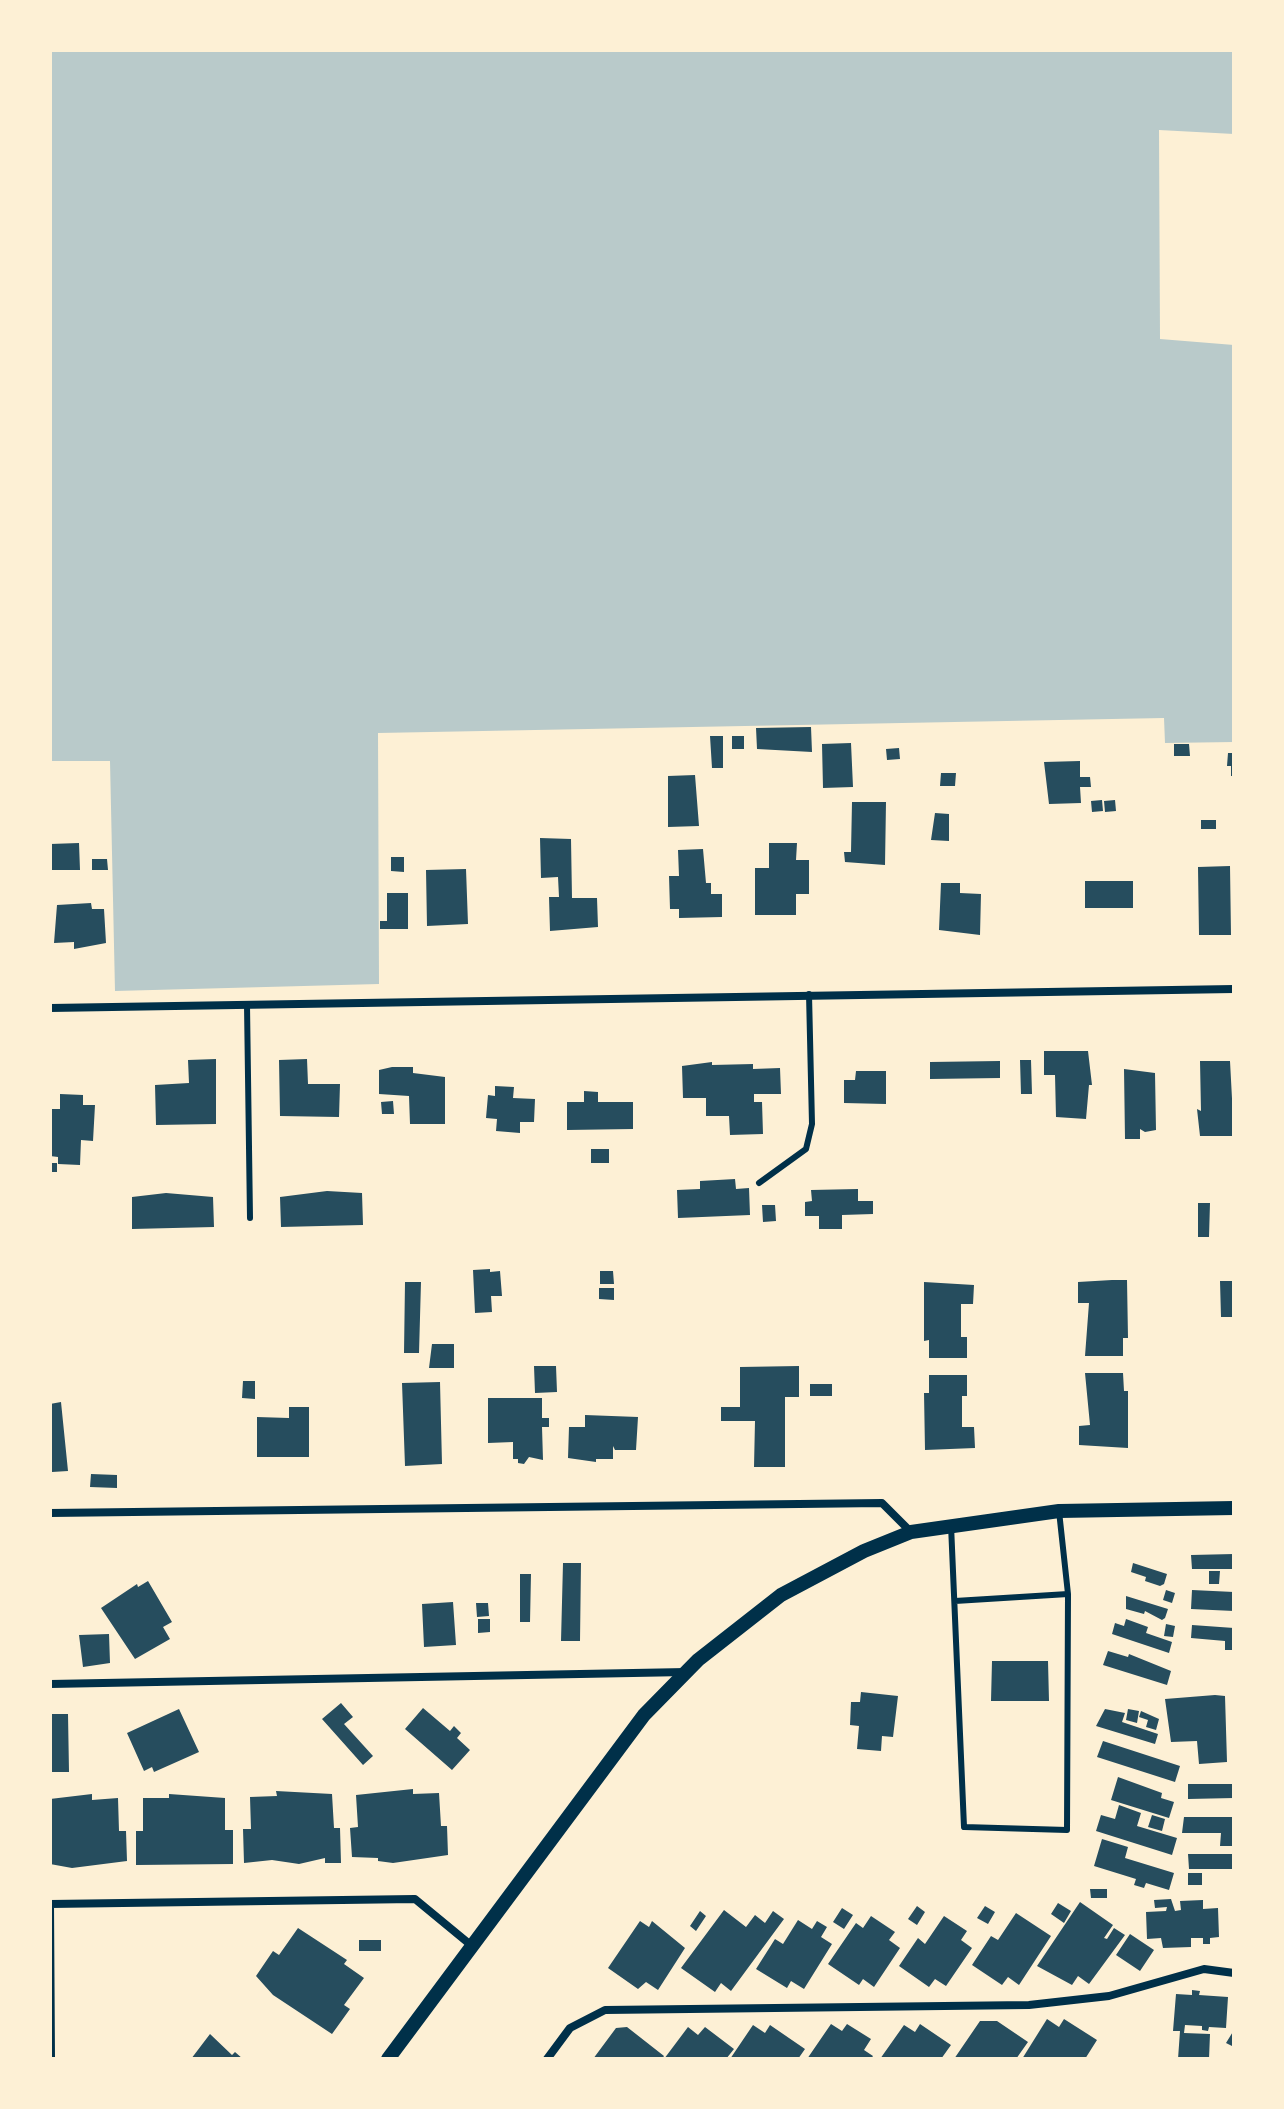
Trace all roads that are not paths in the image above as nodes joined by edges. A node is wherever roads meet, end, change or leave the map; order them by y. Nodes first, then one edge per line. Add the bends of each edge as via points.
1 (1234, 989) edge
2 (809, 994) junction
3 (247, 1005) junction
4 (50, 1008) edge
5 (759, 1183) dead end
6 (250, 1218) dead end
7 (1234, 1508) edge
8 (1059, 1511) junction
9 (50, 1513) edge
10 (951, 1525) junction
11 (911, 1532) junction
12 (1068, 1594) junction
13 (955, 1601) junction
14 (687, 1672) junction
15 (50, 1684) edge
16 (50, 1904) edge
17 (472, 1946) junction
18 (1234, 1973) edge
19 (51, 2059) edge
20 (388, 2059) edge
21 (547, 2059) edge

1 - 2 street
2 - 3 street
2 - 5 lane via 812,1124 806,1149
3 - 4 street
3 - 6 lane
7 - 8 street
8 - 10 street
8 - 12 lane
9 - 11 street via 882,1503
10 - 11 street
10 - 13 lane
11 - 14 street via 781,1595
12 - 13 lane
12 - 13 lane via 1067,1830 964,1827
14 - 15 street
14 - 17 street via 609,1759
16 - 17 street via 415,1899
16 - 19 street
17 - 20 street
18 - 21 street via 1204,1969 1109,1996 1029,2005 605,2010 570,2028

